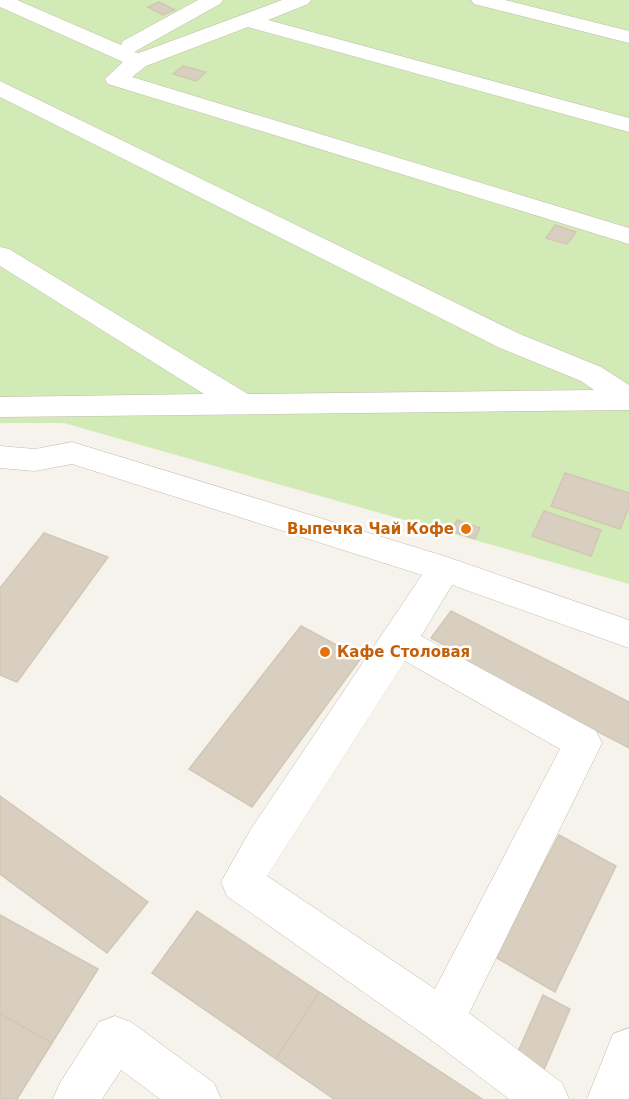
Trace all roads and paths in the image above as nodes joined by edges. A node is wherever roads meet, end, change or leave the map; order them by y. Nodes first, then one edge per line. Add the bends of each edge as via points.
1 (213, 0) edge
2 (301, 0) edge
3 (481, 0) edge
4 (17, 3) edge
5 (246, 20) junction
6 (629, 37) edge
7 (129, 56) junction
8 (0, 88) edge
9 (629, 125) edge
10 (629, 236) edge
11 (0, 255) edge
12 (629, 400) edge
13 (240, 403) junction
14 (0, 407) edge
15 (0, 457) edge
16 (34, 460) junction
17 (0, 482) edge
18 (444, 569) junction
19 (629, 633) edge
20 (398, 640) junction
21 (442, 1020) junction
22 (629, 1050) edge
23 (76, 1099) edge
24 (198, 1099) edge
25 (546, 1099) edge
26 (610, 1099) edge

1 - 7 street
2 - 5 street
3 - 6 street
4 - 7 street
5 - 7 street
5 - 9 street
7 - 10 street via 116,79
8 - 12 street via 510,341 591,374
11 - 13 street
12 - 13 street
13 - 14 street
15 - 16 street
16 - 17 street
16 - 18 street via 72,453
18 - 19 street
18 - 20 street
20 - 21 street via 583,743
20 - 21 street via 241,882
21 - 25 street
22 - 26 street
23 - 24 street via 115,1038

